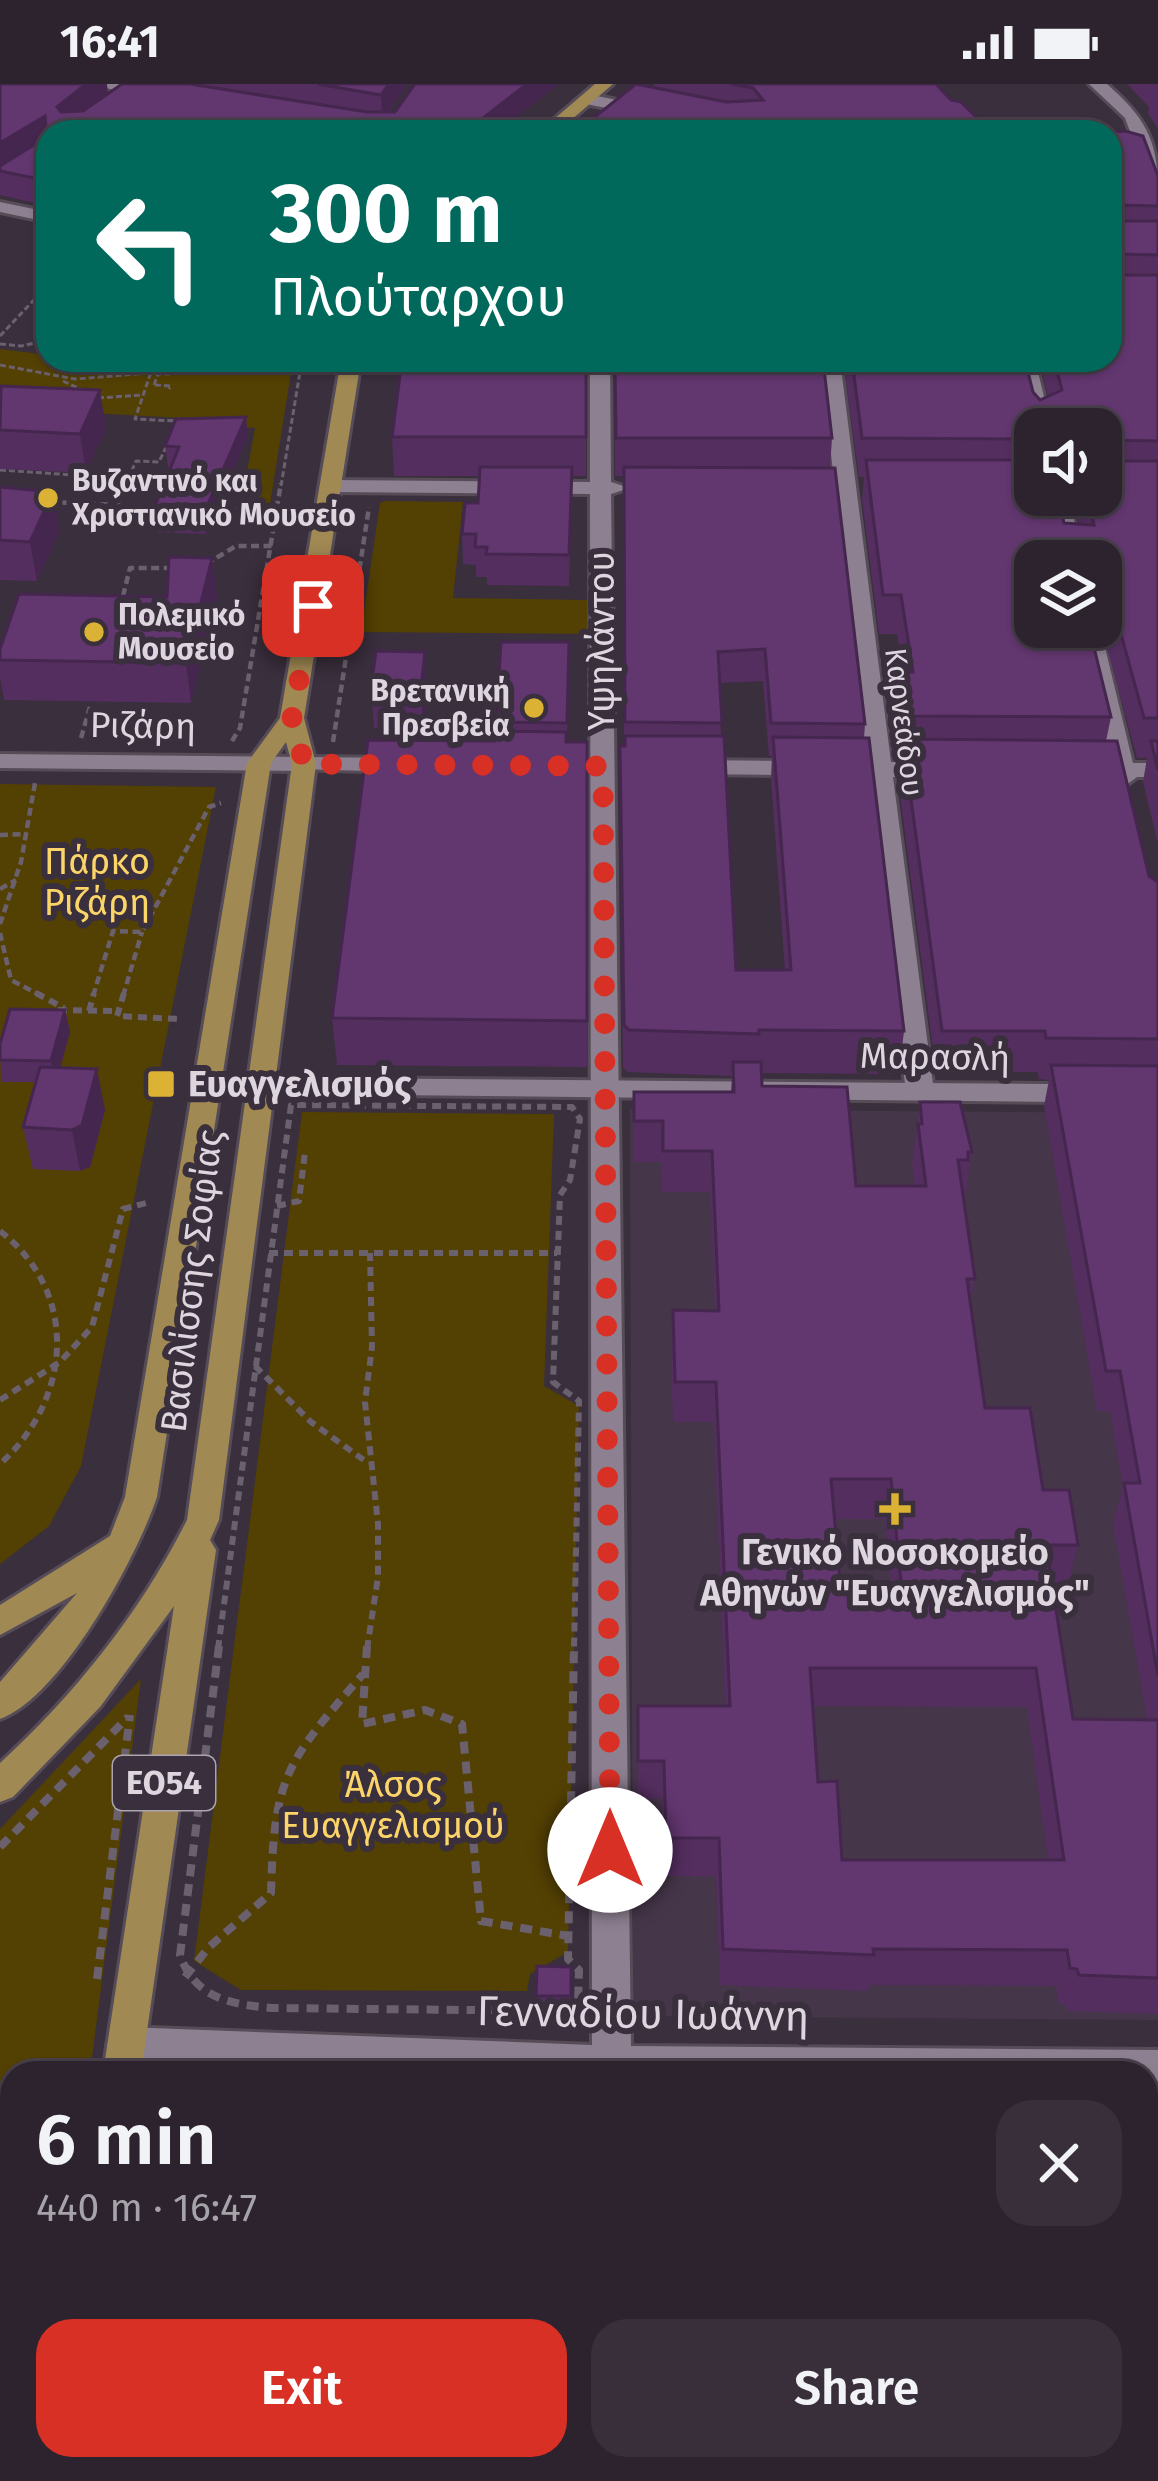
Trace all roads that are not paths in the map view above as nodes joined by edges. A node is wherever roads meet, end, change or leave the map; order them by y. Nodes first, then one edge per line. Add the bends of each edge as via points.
1 (97, 84) edge
2 (605, 84) edge
3 (1084, 84) edge
4 (1097, 84) edge
5 (137, 87) edge
6 (178, 98) edge
7 (587, 99) junction
8 (112, 104) edge
9 (661, 114) edge
10 (562, 120) edge
11 (1137, 128) junction
12 (1158, 183) edge
13 (0, 207) edge
14 (36, 214) edge
15 (349, 372) edge
16 (600, 372) edge
17 (831, 372) edge
18 (1028, 372) edge
19 (1037, 408) edge
20 (332, 486) junction
21 (601, 488) junction
22 (645, 488) edge
23 (1094, 648) edge
24 (292, 718) junction
25 (0, 761) edge
26 (282, 764) junction
27 (422, 765) edge
28 (672, 767) edge
29 (880, 770) junction
30 (969, 770) edge
31 (1057, 770) edge
32 (1123, 770) junction
33 (1158, 770) edge
34 (1133, 812) edge
35 (207, 1086) junction
36 (261, 1087) junction
37 (605, 1090) junction
38 (920, 1092) junction
39 (1158, 1094) edge
40 (203, 1520) junction
41 (128, 1539) junction
42 (0, 1621) edge
43 (0, 1704) edge
44 (0, 1786) edge
45 (124, 2059) edge
46 (232, 2061) edge
47 (612, 2061) edge

1 - 5 street
2 - 7 main road
3 - 11 street
4 - 11 street via 1131,105
5 - 6 street
5 - 8 street
7 - 9 street
7 - 10 main road
11 - 12 street via 1138,149
13 - 14 street
15 - 20 main road, Βασιλίσσης Σοφίας / ΕΟ54
16 - 21 street, Υψηλάντου
17 - 29 street, Καρνεάδου
18 - 19 street
20 - 21 street
20 - 24 main road, Βασιλίσσης Σοφίας / ΕΟ54
21 - 22 street
21 - 37 street, Υψηλάντου
23 - 32 street
24 - 26 main road, Βασιλίσσης Σοφίας / ΕΟ54
24 - 26 main road, Βασιλίσσης Σοφίας / ΕΟ54
25 - 26 street, Ριζάρη
26 - 27 street, Ριζάρη
26 - 35 main road, Βασιλίσσης Σοφίας / ΕΟ54
26 - 36 main road, Βασιλίσσης Σοφίας / ΕΟ54
28 - 29 street
29 - 30 street
29 - 38 street, Καρνεάδου
31 - 32 street
32 - 33 street
32 - 34 street
35 - 36 street, Μαρασλή
35 - 41 main road, Βασιλίσσης Σοφίας / ΕΟ54
36 - 37 street, Μαρασλή
36 - 40 main road, Βασιλίσσης Σοφίας / ΕΟ54
37 - 38 street, Μαρασλή
37 - 47 street, Υψηλάντου
38 - 39 street, Μαρασλή
40 - 44 main road, Βασιλίσσης Σοφίας / ΕΟ54 via 180,1572 124,1652
40 - 45 main road, ΕΟ54
41 - 42 main road
41 - 43 main road, Βασιλίσσης Σοφίας / ΕΟ54 via 42,1665
45 - 46 street, Γενναδίου Ιωάννη

